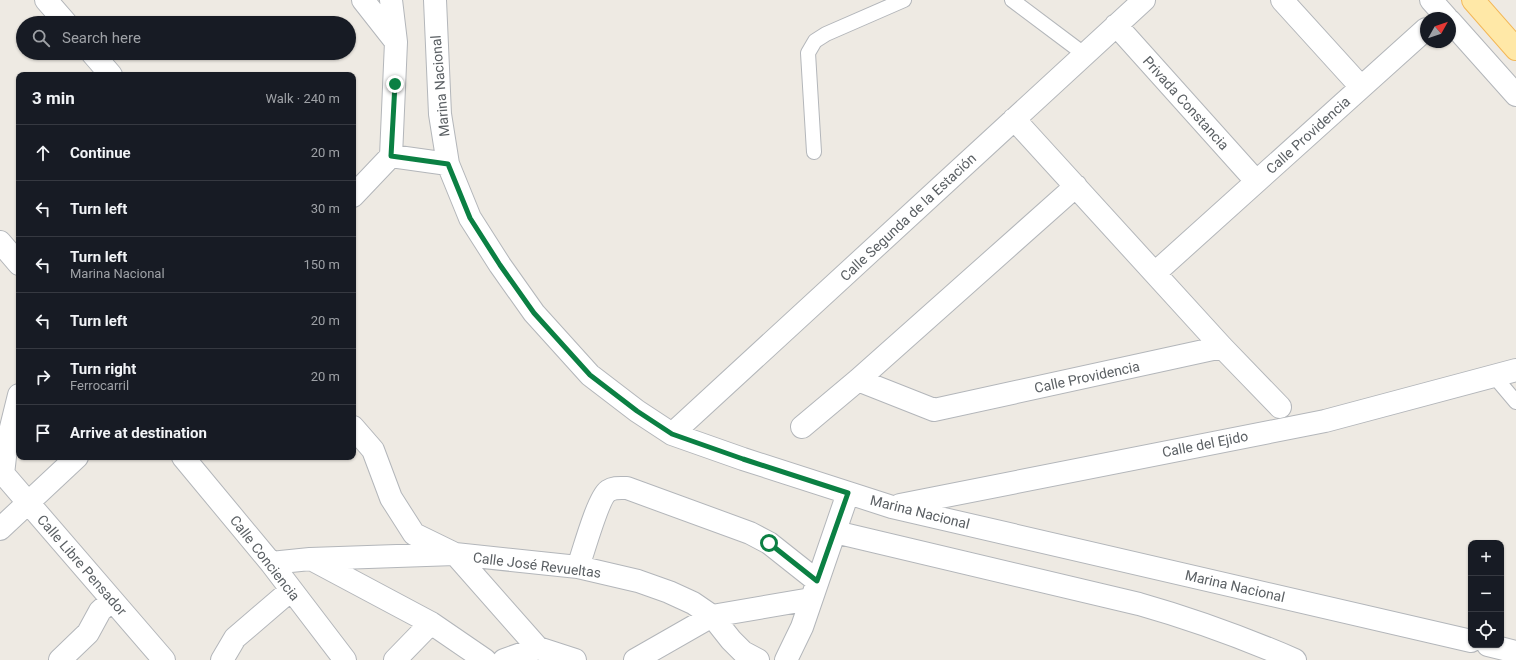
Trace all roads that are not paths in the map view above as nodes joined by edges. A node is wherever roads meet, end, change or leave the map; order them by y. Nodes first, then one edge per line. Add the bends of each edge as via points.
1 (46, 0) edge
2 (363, 0) edge
3 (391, 0) edge
4 (435, 0) edge
5 (904, 0) edge
6 (1012, 0) edge
7 (1144, 0) edge
8 (1282, 0) edge
9 (1473, 0) edge
10 (60, 16) edge
11 (1116, 26) junction
12 (1456, 29) edge
13 (1420, 34) edge
14 (396, 42) junction
15 (1516, 49) edge
16 (1084, 54) junction
17 (98, 60) edge
18 (108, 72) edge
19 (1361, 87) junction
20 (1516, 95) edge
21 (1014, 119) junction
22 (814, 152) dead end
23 (391, 156) junction
24 (448, 164) junction
25 (1256, 181) junction
26 (1076, 186) junction
27 (356, 189) edge
28 (0, 242) edge
29 (16, 261) edge
30 (1155, 273) junction
31 (1222, 347) junction
32 (1516, 370) edge
33 (1494, 376) junction
34 (858, 380) junction
35 (1516, 402) edge
36 (16, 407) edge
37 (1280, 407) dead end
38 (802, 427) dead end
39 (356, 430) edge
40 (672, 434) junction
41 (74, 460) edge
42 (185, 460) edge
43 (2, 472) edge
44 (848, 493) junction
45 (29, 503) junction
46 (892, 507) junction
47 (0, 529) edge
48 (835, 532) junction
49 (455, 554) junction
50 (310, 559) junction
51 (271, 563) junction
52 (578, 567) junction
53 (291, 590) junction
54 (814, 590) junction
55 (112, 600) junction
56 (712, 616) junction
57 (431, 623) junction
58 (1468, 640) edge
59 (538, 648) junction
60 (1500, 648) edge
61 (1516, 652) edge
62 (60, 660) edge
63 (164, 660) edge
64 (222, 660) edge
65 (345, 660) edge
66 (395, 660) edge
67 (485, 660) edge
68 (504, 660) edge
69 (576, 660) edge
70 (635, 660) edge
71 (758, 660) edge
72 (786, 660) edge
73 (1295, 660) edge

1 - 10 street
2 - 14 street
3 - 14 street
4 - 24 street, Marina Nacional via 440,114
5 - 22 lane via 815,41 808,53
6 - 16 lane
7 - 11 street, Calle Segunda de la Estación
8 - 19 street
9 - 15 main road
11 - 16 street, Calle Segunda de la Estación
11 - 25 street, Privada Constancia
12 - 20 street
13 - 19 street, Calle Providencia
14 - 23 street
16 - 21 street, Calle Segunda de la Estación
17 - 18 street
19 - 25 street, Calle Providencia
21 - 26 street
21 - 40 street, Calle Segunda de la Estación
23 - 24 street
23 - 27 street
24 - 40 street, Marina Nacional via 470,218 534,313 590,375
25 - 30 street, Calle Providencia
26 - 30 street
26 - 34 street
28 - 29 street
30 - 31 street
31 - 34 street, Calle Providencia via 934,410
31 - 37 street
32 - 33 street, Calle del Ejido
33 - 35 lane
33 - 46 street, Calle del Ejido via 1325,420
34 - 38 street
36 - 43 street
39 - 49 street via 373,450 391,498 414,534
40 - 44 street, Marina Nacional
41 - 45 street
42 - 51 street, Calle Conciencia
43 - 45 street, Calle Libre Pensador
44 - 46 street, Marina Nacional
44 - 48 street
45 - 47 street
45 - 55 street, Calle Libre Pensador
46 - 58 street, Marina Nacional
48 - 54 street
48 - 73 street via 1140,604 1265,647
49 - 50 street
49 - 52 street, Calle José Revueltas
49 - 59 street
50 - 51 street
50 - 57 street
51 - 53 street, Calle Conciencia
52 - 54 street via 600,502 607,492 615,488 627,488 750,533 769,543
52 - 56 street, Calle José Revueltas via 638,581 669,592 693,603
53 - 64 street via 235,638
53 - 65 street, Calle Conciencia
54 - 56 street
54 - 72 street via 802,627
55 - 62 street via 100,611 88,633
55 - 63 street, Calle Libre Pensador
56 - 70 street
56 - 71 street, Calle José Revueltas via 730,640 743,652
57 - 66 street
57 - 67 street
59 - 68 street
59 - 69 street
60 - 61 street

